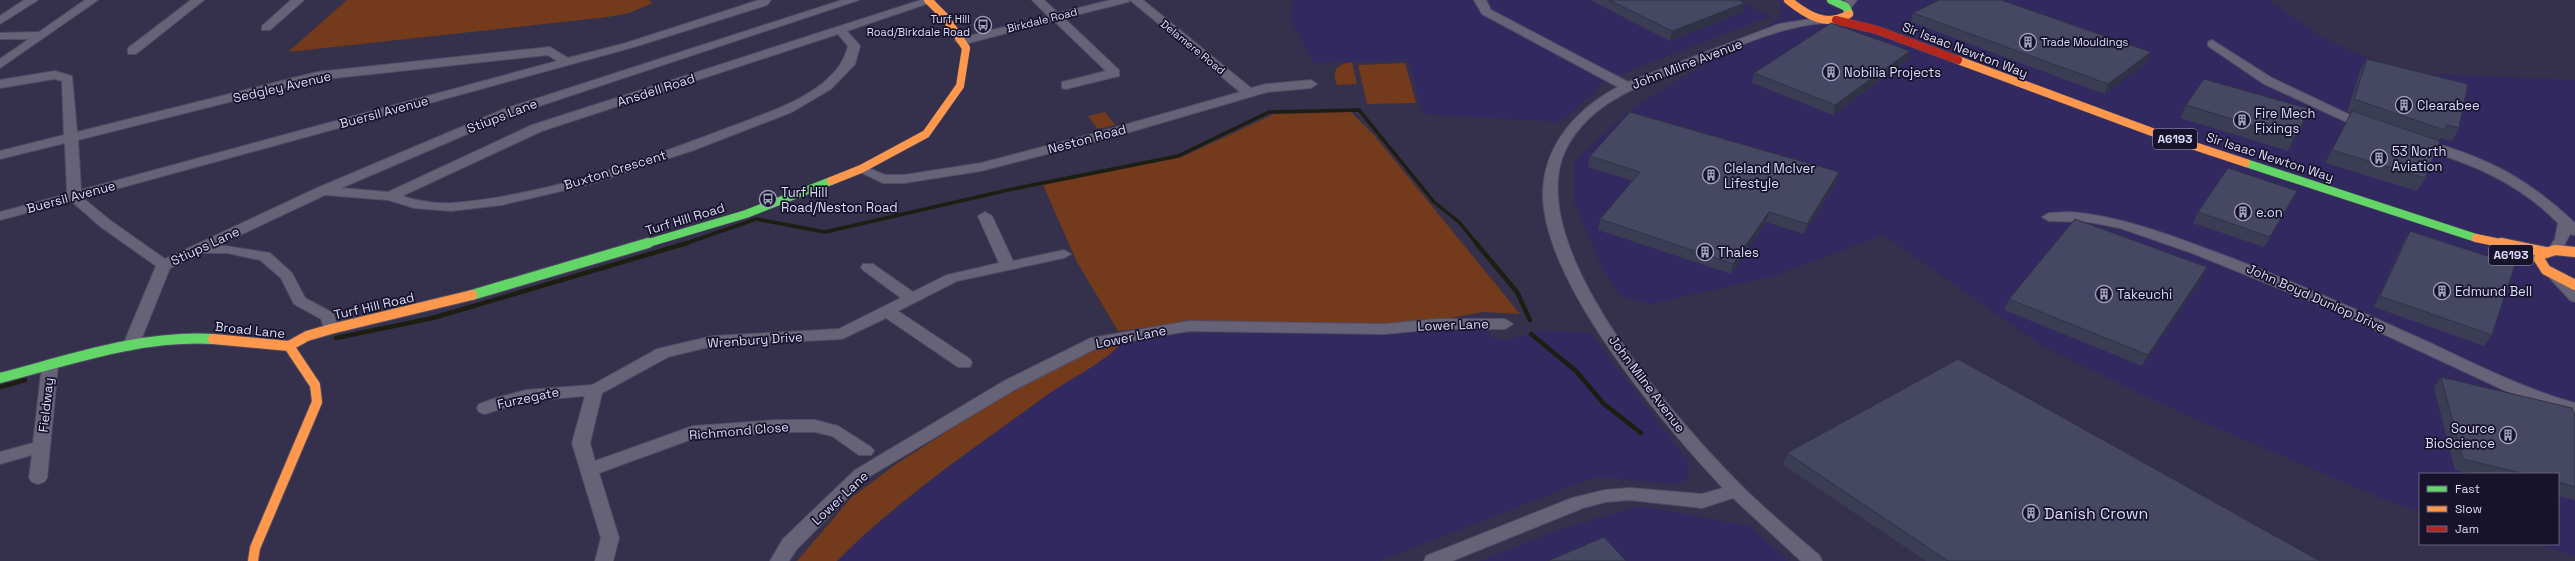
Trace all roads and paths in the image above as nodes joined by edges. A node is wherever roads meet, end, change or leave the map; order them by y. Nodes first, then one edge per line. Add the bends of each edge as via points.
1 (32, 0) edge
2 (92, 0) edge
3 (198, 0) edge
4 (298, 0) edge
5 (765, 0) edge
6 (853, 0) edge
7 (928, 0) edge
8 (1038, 0) edge
9 (1124, 0) edge
10 (1136, 0) edge
11 (1480, 0) edge
12 (1788, 0) edge
13 (1831, 0) edge
14 (1801, 6) edge
15 (1849, 7) edge
16 (1055, 17) junction
17 (1830, 20) junction
18 (0, 21) edge
19 (1791, 24) junction
20 (266, 28) dead end
21 (1877, 30) junction
22 (841, 31) junction
23 (41, 35) junction
24 (0, 36) edge
25 (961, 41) junction
26 (2212, 44) dead end
27 (132, 51) dead end
28 (566, 62) junction
29 (0, 64) edge
30 (0, 84) edge
31 (1311, 84) dead end
32 (1066, 86) dead end
33 (1627, 87) junction
34 (1249, 93) junction
35 (2381, 131) edge
36 (71, 138) junction
37 (2402, 138) edge
38 (0, 156) edge
39 (861, 169) junction
40 (322, 191) junction
41 (390, 196) junction
42 (74, 197) junction
43 (0, 216) edge
44 (985, 216) dead end
45 (2049, 217) dead end
46 (2570, 226) edge
47 (2477, 238) junction
48 (199, 249) junction
49 (2550, 251) junction
50 (2575, 252) edge
51 (1064, 254) dead end
52 (2511, 254) dead end
53 (2532, 264) dead end
54 (164, 265) junction
55 (1008, 266) junction
56 (868, 267) dead end
57 (2550, 272) junction
58 (2575, 285) edge
59 (2575, 297) edge
60 (911, 298) junction
61 (887, 312) junction
62 (1500, 327) dead end
63 (331, 328) junction
64 (131, 345) junction
65 (289, 346) junction
66 (964, 363) dead end
67 (50, 365) junction
68 (0, 378) edge
69 (595, 390) junction
70 (485, 408) dead end
71 (2575, 409) edge
72 (42, 446) junction
73 (864, 451) dead end
74 (0, 458) edge
75 (589, 470) junction
76 (38, 478) dead end
77 (1736, 491) junction
78 (253, 561) edge
79 (604, 561) edge
80 (779, 561) edge
81 (1433, 561) edge
82 (1813, 561) edge

1 - 18 street
2 - 23 street
3 - 27 street
4 - 20 street
5 - 28 street, Buersil Avenue via 637,42
6 - 40 street, Stiups Lane via 508,112
7 - 22 street, Ansdell Road
7 - 25 main road, Turf Hill Road via 945,17
8 - 16 street
9 - 16 street, Birkdale Road
10 - 34 street, Delamere Road
11 - 33 street via 1486,12
12 - 14 main road
13 - 15 main road, Sir Isaac Newton Way
14 - 17 main road, Sir Isaac Newton Way via 1809,16
14 - 19 street
15 - 17 main road via 1843,19
15 - 21 main road, Sir Isaac Newton Way
16 - 25 street, Birkdale Road
16 - 32 street via 1115,73
17 - 19 street, John Milne Avenue
17 - 21 main road, Sir Isaac Newton Way
19 - 33 street, John Milne Avenue
21 - 47 main road, Sir Isaac Newton Way / A6193 via 2152,132
22 - 41 street, Ansdell Road via 537,128
22 - 41 street, Buxton Crescent via 854,46 849,64 827,86 788,109 689,147 578,183 502,201 451,207 414,204
23 - 24 street
23 - 29 street
25 - 39 main road, Turf Hill Road via 966,48 960,86 926,134
26 - 35 street via 2268,81 2346,118
28 - 36 street, Sedgley Avenue via 550,52 317,76
28 - 42 street, Buersil Avenue
30 - 36 street via 55,75 68,79
31 - 34 street, Neston Road via 1266,88
33 - 77 street, John Milne Avenue via 1585,116 1561,146 1551,176 1553,218 1580,285 1615,344 1653,396
34 - 39 street, Neston Road via 1101,136 980,166 904,180 883,179
36 - 38 street, Sedgley Avenue
36 - 42 street
37 - 46 street via 2493,168 2521,184
39 - 63 main road, Turf Hill Road via 746,214 509,286
40 - 41 street, Buxton Crescent
40 - 48 street, Stiups Lane
42 - 43 street, Buersil Avenue
42 - 54 street via 106,224
44 - 55 street
45 - 71 street, John Boyd Dunlop Drive via 2098,217 2157,235 2284,282 2502,383
46 - 49 street
47 - 49 main road, Sir Isaac Newton Way / A6193
47 - 52 main road, Sir Isaac Newton Way / A6193
48 - 54 street, Stiups Lane
48 - 63 street via 227,249 266,256 287,276 298,302 328,316
49 - 50 main road, A6193
49 - 57 main road, A6193 via 2539,259
51 - 55 street, Wrenbury Drive
53 - 57 main road, A6193
54 - 64 street
55 - 60 street, Wrenbury Drive via 952,278
56 - 60 street
57 - 58 main road, A6193
57 - 59 street
60 - 61 street, Wrenbury Drive
61 - 66 street
61 - 69 street, Wrenbury Drive via 842,334 713,341 663,353
62 - 80 street, Lower Lane via 1437,324 1384,329 1189,326 1097,342 1010,385 862,474 790,544
63 - 65 main road, Turf Hill Road via 307,336
64 - 65 main road, Broad Lane via 207,338
64 - 67 main road, Broad Lane
65 - 78 main road, Broad Lane via 315,385 317,402 255,548
67 - 68 main road, Broad Lane
67 - 72 street, Fieldway
69 - 70 street, Furzegate via 552,390
69 - 75 street via 581,443
72 - 74 street, Fieldway
72 - 76 street, Fieldway
73 - 75 street, Richmond Close via 838,432 815,426 777,426 693,432
75 - 79 street via 610,538
77 - 81 street via 1702,501 1630,494 1605,496 1578,503
77 - 82 street, John Milne Avenue

